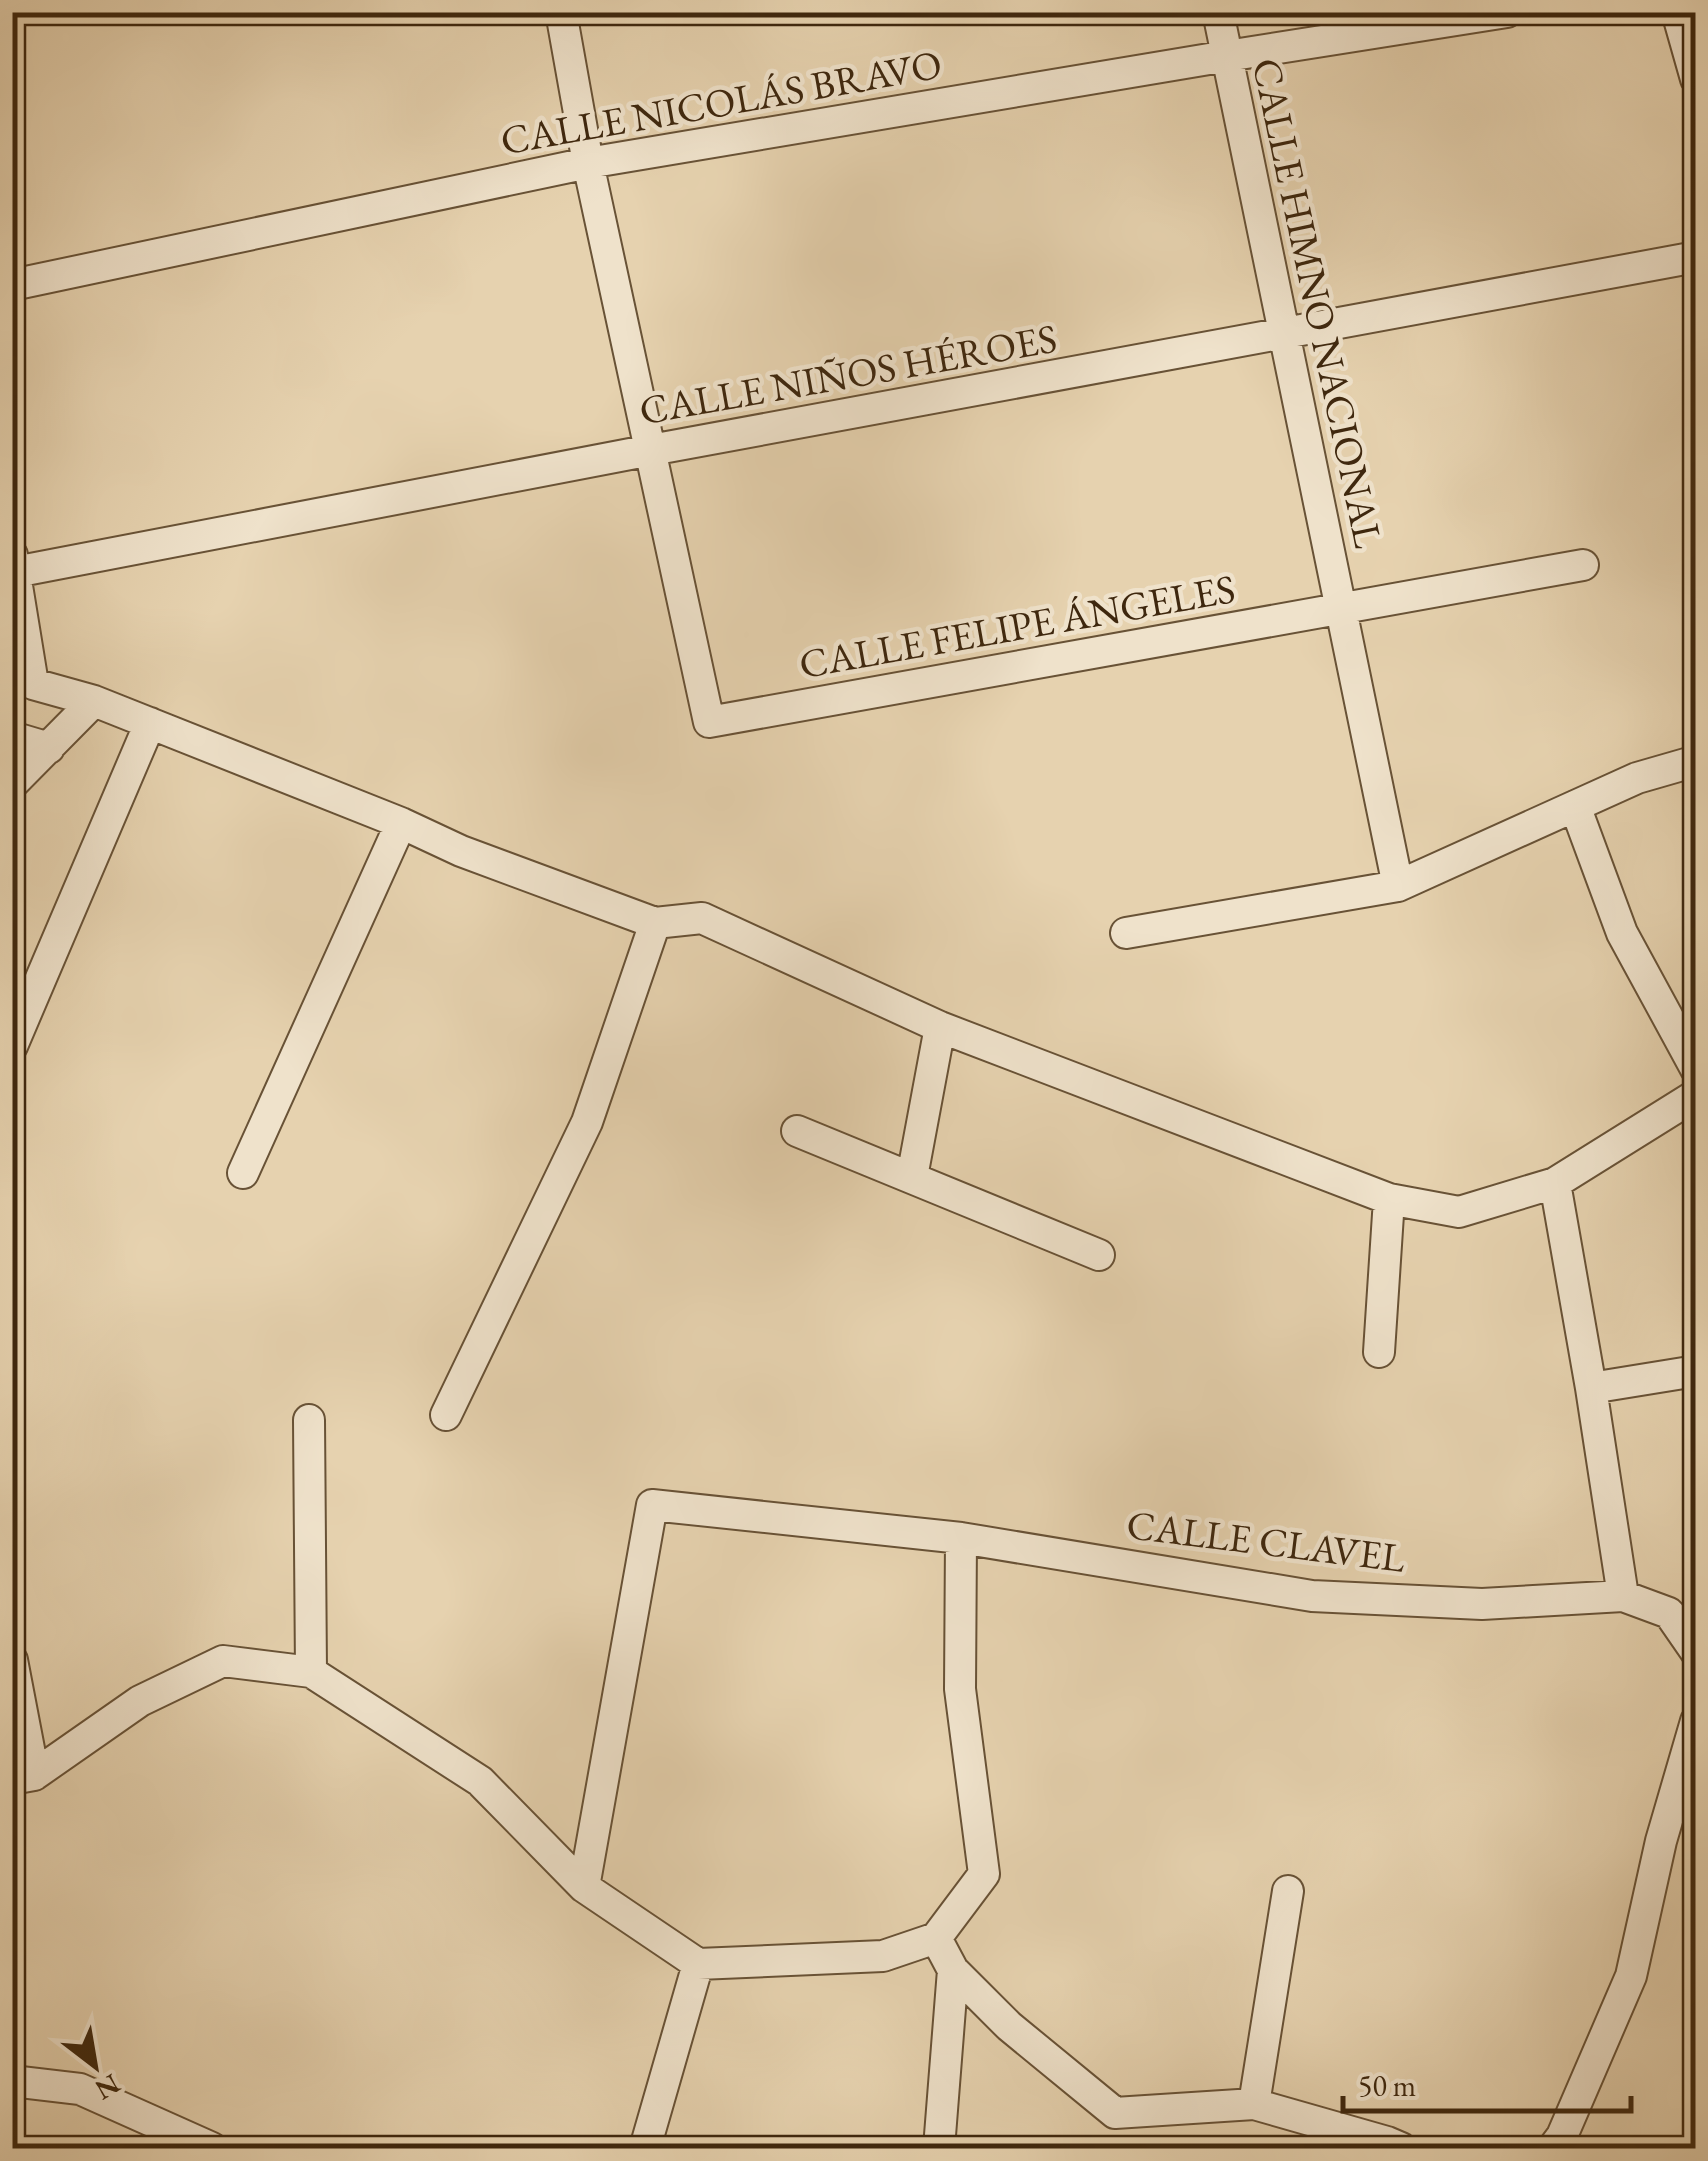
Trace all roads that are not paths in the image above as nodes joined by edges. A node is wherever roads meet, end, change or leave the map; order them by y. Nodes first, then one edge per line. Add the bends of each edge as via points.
1 (560, 12) edge
2 (1218, 12) edge
3 (1507, 12) edge
4 (1677, 12) edge
5 (1227, 56) junction
6 (1696, 79) edge
7 (588, 163) junction
8 (1696, 257) edge
9 (12, 285) edge
10 (1284, 335) junction
11 (650, 450) junction
12 (14, 564) edge
13 (1583, 565) dead end
14 (1340, 610) junction
15 (94, 701) junction
16 (150, 724) junction
17 (12, 737) edge
18 (49, 748) junction
19 (1696, 761) edge
20 (12, 784) edge
21 (1575, 806) junction
22 (401, 823) junction
23 (1398, 886) junction
24 (655, 923) junction
25 (1126, 934) dead end
26 (940, 1027) junction
27 (12, 1046) edge
28 (1696, 1069) edge
29 (1696, 1096) edge
30 (797, 1132) dead end
31 (244, 1173) dead end
32 (912, 1177) junction
33 (1555, 1182) junction
34 (1388, 1200) junction
35 (1098, 1255) dead end
36 (1379, 1352) dead end
37 (1696, 1372) edge
38 (1591, 1388) junction
39 (446, 1414) dead end
40 (310, 1420) dead end
41 (960, 1538) junction
42 (1622, 1596) junction
43 (1696, 1652) edge
44 (12, 1660) edge
45 (311, 1672) junction
46 (1696, 1721) edge
47 (23, 1777) edge
48 (584, 1887) junction
49 (1288, 1890) dead end
50 (936, 1938) junction
51 (698, 1964) junction
52 (953, 1970) junction
53 (12, 2082) edge
54 (1254, 2104) junction
55 (212, 2148) edge
56 (645, 2148) edge
57 (939, 2148) edge
58 (1401, 2148) edge
59 (1553, 2148) edge

1 - 7 street
2 - 5 street, CALLE HIMNO NACIONAL
3 - 5 street, CALLE NICOLÁS BRAVO
4 - 6 street
5 - 7 street, CALLE NICOLÁS BRAVO
5 - 10 street, CALLE HIMNO NACIONAL
7 - 9 street, CALLE NICOLÁS BRAVO
7 - 11 street
8 - 10 street, CALLE NIÑOS HÉROES
10 - 11 street, CALLE NIÑOS HÉROES
10 - 14 street, CALLE HIMNO NACIONAL
11 - 12 street, CALLE NIÑOS HÉROES
11 - 14 street, CALLE FELIPE ÁNGELES via 709,722
12 - 15 street via 33,684
13 - 14 street, CALLE FELIPE ÁNGELES
14 - 23 street, CALLE HIMNO NACIONAL
15 - 16 street
15 - 18 street
16 - 22 street
16 - 27 street
17 - 18 street
18 - 20 street
19 - 21 street
21 - 23 street
21 - 28 street via 1622,933
22 - 24 street
22 - 31 street
23 - 25 street
24 - 26 street via 702,918
24 - 39 street via 588,1122
26 - 32 street
26 - 34 street
29 - 33 street
30 - 32 street
32 - 35 street
33 - 34 street via 1458,1212
33 - 38 street
34 - 36 street
37 - 38 street
38 - 42 street
40 - 45 street
41 - 42 street, CALLE CLAVEL via 1312,1596 1482,1604
41 - 48 street, CALLE CLAVEL via 652,1505
41 - 50 street via 960,1688 984,1874
42 - 43 street via 1669,1614
44 - 47 street
45 - 47 street via 223,1662 140,1701
45 - 48 street via 480,1780
46 - 59 street via 1631,1976
48 - 51 street
49 - 54 street
50 - 51 street via 883,1956
50 - 52 street
51 - 56 street
52 - 54 street via 1115,2113
52 - 57 street
53 - 55 street via 80,2090
54 - 58 street

